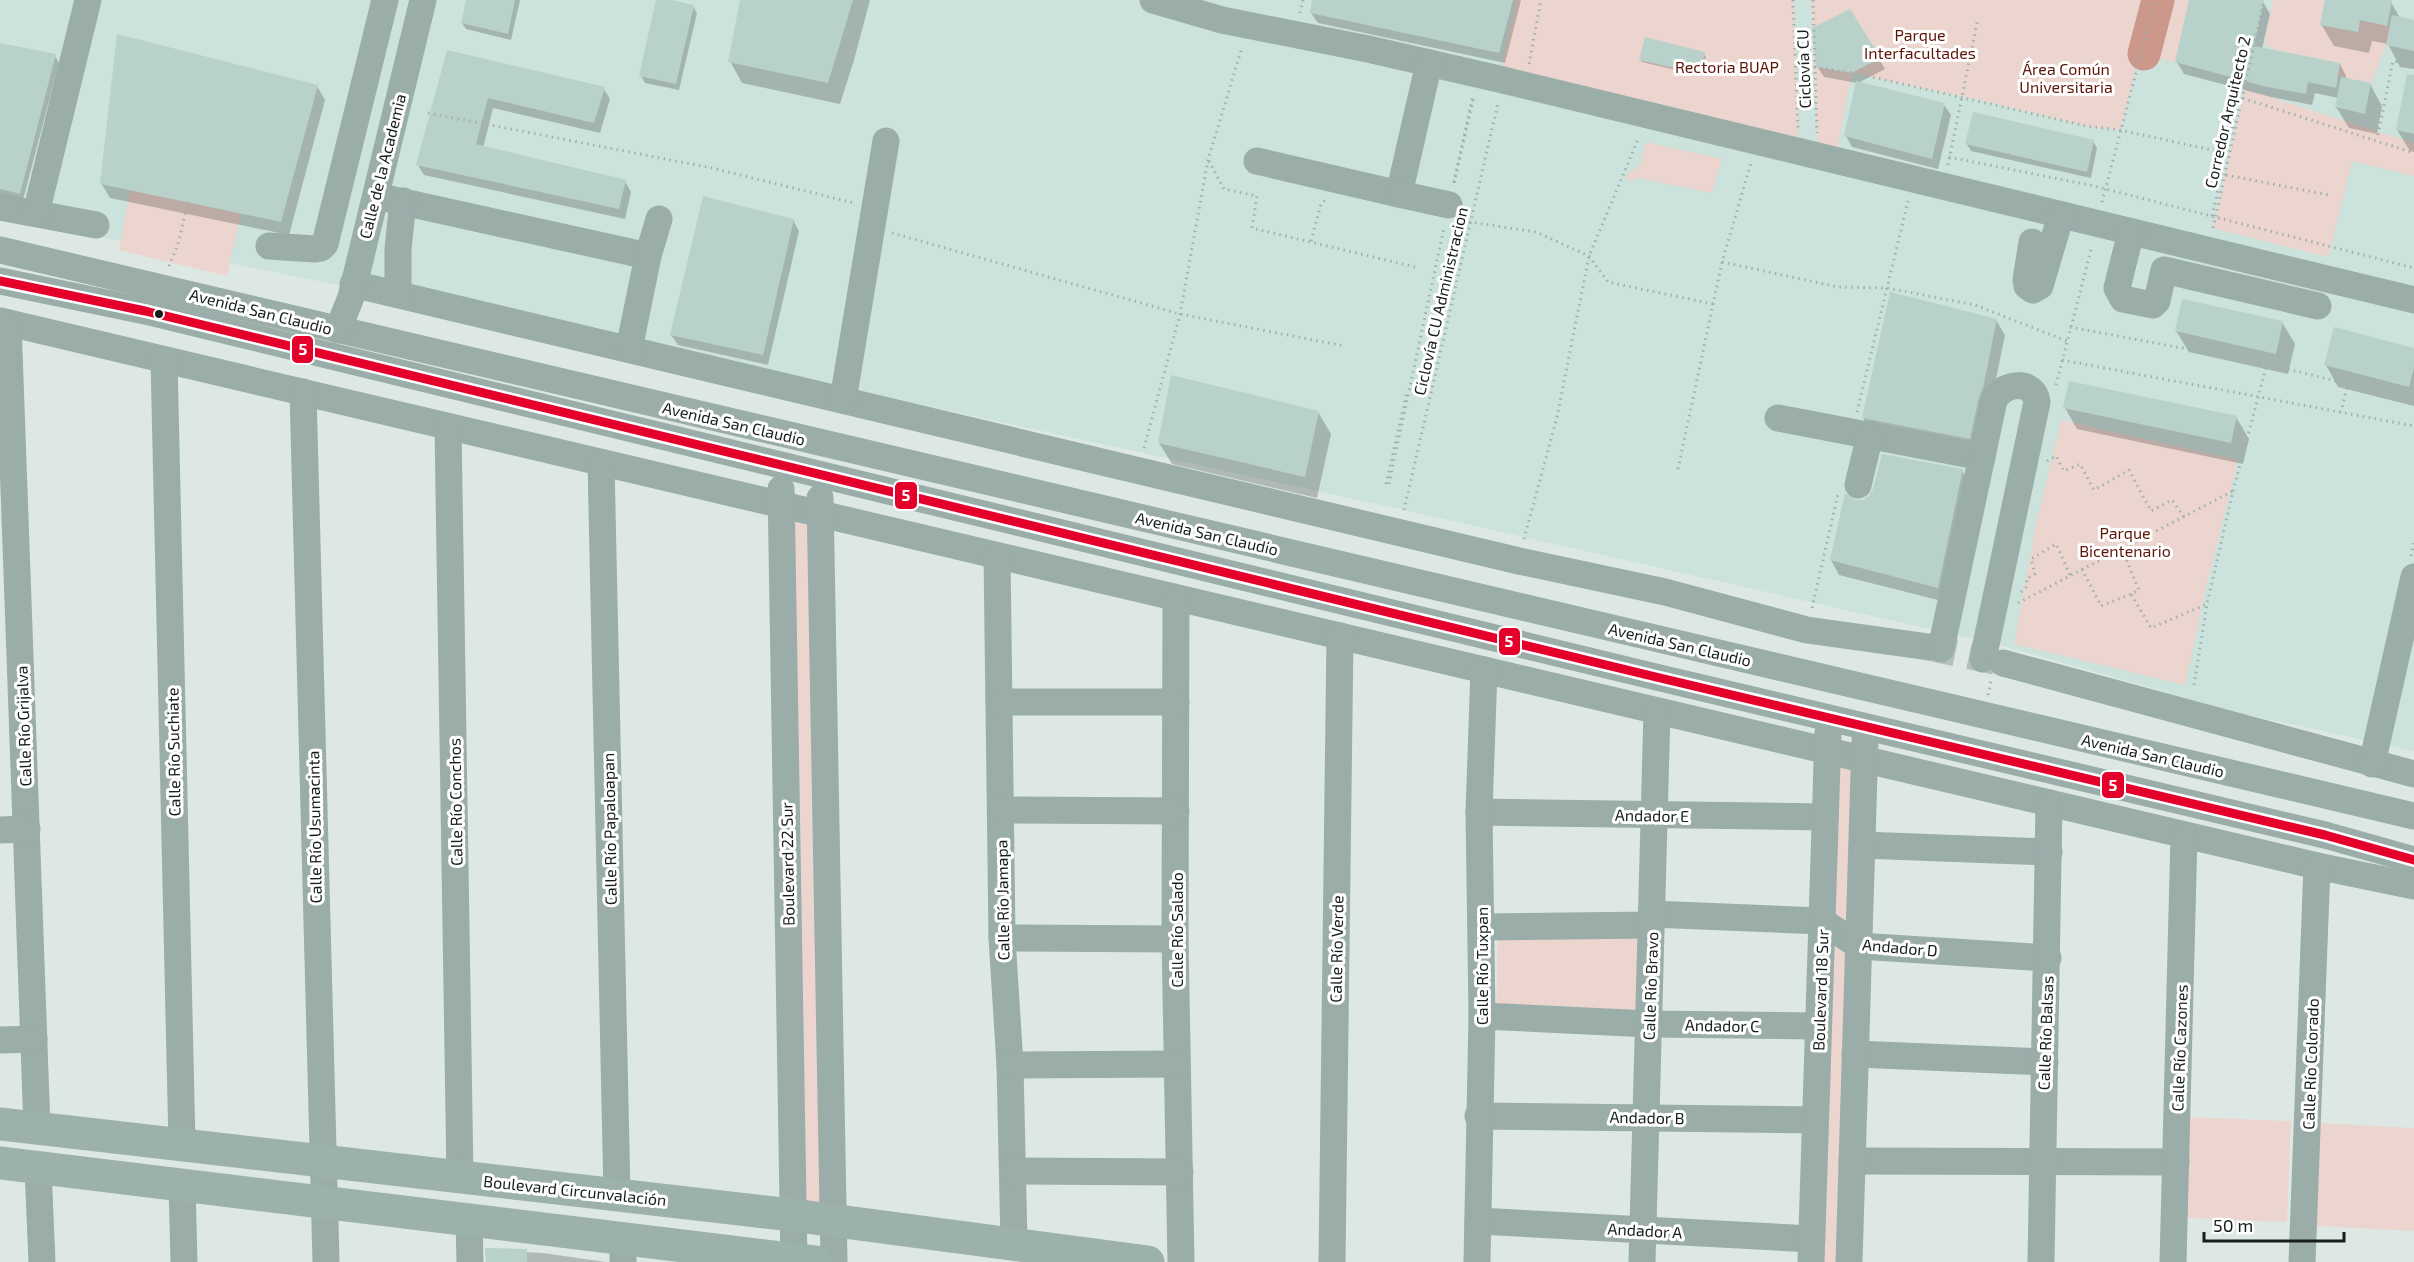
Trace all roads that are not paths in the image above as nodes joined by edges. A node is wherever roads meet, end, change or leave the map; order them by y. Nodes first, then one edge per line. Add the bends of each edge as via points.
1 (88, 0) edge
2 (385, 0) edge
3 (423, 0) edge
4 (1153, 0) edge
5 (1429, 63) junction
6 (886, 141) dead end
7 (1257, 161) dead end
8 (1399, 194) junction
9 (376, 196) junction
10 (403, 201) junction
11 (0, 207) edge
12 (1451, 209) road end
13 (36, 213) junction
14 (2061, 215) junction
15 (659, 219) dead end
16 (96, 225) dead end
17 (2143, 235) junction
18 (2032, 242) dead end
19 (269, 246) dead end
20 (363, 246) junction
21 (398, 249) junction
22 (0, 250) edge
23 (648, 256) junction
24 (2164, 270) junction
25 (0, 281) edge
26 (353, 284) junction
27 (398, 294) junction
28 (2414, 300) edge
29 (2318, 306) dead end
30 (4, 322) edge
31 (338, 330) junction
32 (629, 349) junction
33 (164, 360) junction
34 (303, 392) junction
35 (6, 397) edge
36 (843, 400) junction
37 (1778, 417) dead end
38 (448, 426) junction
39 (1861, 434) junction
40 (1982, 458) junction
41 (781, 466) junction
42 (602, 474) junction
43 (820, 475) junction
44 (1849, 486) road end
45 (7, 501) edge
46 (781, 505) junction
47 (820, 514) junction
48 (1219, 536) junction
49 (997, 556) junction
50 (1174, 560) junction
51 (2414, 577) edge
52 (1176, 598) junction
53 (9, 608) edge
54 (1807, 630) junction
55 (1340, 636) junction
56 (1484, 670) junction
57 (1800, 673) junction
58 (784, 694) junction
59 (824, 695) junction
60 (999, 702) junction
61 (1176, 702) junction
62 (1658, 711) junction
63 (1828, 717) junction
64 (11, 718) edge
65 (1866, 726) junction
66 (2076, 737) junction
67 (1827, 751) junction
68 (1865, 760) junction
69 (2372, 764) junction
70 (2414, 774) edge
71 (2096, 780) junction
72 (2049, 803) junction
73 (1000, 810) junction
74 (1176, 811) junction
75 (1479, 812) junction
76 (1654, 815) junction
77 (2414, 816) edge
78 (1825, 817) junction
79 (27, 829) junction
80 (0, 830) edge
81 (2184, 835) junction
82 (2325, 835) junction
83 (1862, 845) junction
84 (2414, 846) edge
85 (2049, 852) junction
86 (2385, 852) junction
87 (2414, 860) edge
88 (2317, 866) junction
89 (2407, 884) edge
90 (1652, 920) junction
91 (1822, 921) junction
92 (1481, 927) junction
93 (1002, 938) junction
94 (1175, 939) junction
95 (1859, 946) junction
96 (2048, 958) junction
97 (1482, 1016) junction
98 (1649, 1024) junction
99 (1818, 1026) junction
100 (34, 1039) junction
101 (0, 1040) edge
102 (1856, 1054) junction
103 (2044, 1062) junction
104 (1010, 1065) junction
105 (1177, 1065) junction
106 (1478, 1116) junction
107 (1646, 1116) junction
108 (1815, 1120) junction
109 (0, 1124) edge
110 (37, 1129) junction
111 (182, 1145) junction
112 (322, 1161) junction
113 (1852, 1161) junction
114 (2042, 1161) junction
115 (2176, 1162) junction
116 (0, 1163) edge
117 (38, 1168) junction
118 (1013, 1172) junction
119 (1180, 1172) junction
120 (460, 1177) junction
121 (182, 1185) junction
122 (617, 1195) junction
123 (324, 1202) junction
124 (792, 1215) junction
125 (469, 1220) junction
126 (834, 1221) junction
127 (1478, 1221) junction
128 (1643, 1230) junction
129 (1014, 1244) junction
130 (623, 1250) edge
131 (1811, 1251) edge
132 (801, 1261) edge
133 (42, 1262) edge
134 (184, 1262) edge
135 (326, 1262) edge
136 (470, 1262) edge
137 (834, 1262) edge
138 (1148, 1262) edge
139 (1181, 1262) edge
140 (1332, 1262) edge
141 (1477, 1262) edge
142 (1642, 1262) edge
143 (1849, 1262) edge
144 (2041, 1262) edge
145 (2173, 1262) edge
146 (2302, 1262) edge

1 - 13 street
2 - 19 street via 326,244 315,249
3 - 9 street, Calle de la Academia
4 - 5 street via 1222,20
5 - 8 street
5 - 14 street
6 - 36 street
7 - 8 street
8 - 12 street
9 - 10 street
9 - 20 street, Calle de la Academia
10 - 21 street
10 - 23 street
11 - 13 street
13 - 16 street
14 - 17 street
14 - 18 street via 2040,286 2033,290 2026,280
15 - 23 street
17 - 24 street via 2153,265
17 - 24 street via 2118,288 2123,299 2153,305
17 - 28 street
20 - 21 street
20 - 26 street, Calle de la Academia
21 - 27 street
22 - 31 street, Avenida San Claudio
23 - 32 street
24 - 29 street
25 - 41 street, Avenida San Claudio via 145,311
26 - 27 street
26 - 31 street, Calle de la Academia
27 - 32 street
30 - 33 street
30 - 35 street, Calle Río Grijalva
31 - 48 street, Avenida San Claudio
32 - 36 street
33 - 34 street
33 - 111 street, Calle Río Suchiate
34 - 38 street
34 - 112 street, Calle Río Usumacinta
35 - 45 street, Calle Río Grijalva
36 - 54 street via 1518,561 1665,592
37 - 39 street
38 - 42 street
38 - 120 street, Calle Río Conchos
39 - 40 street
39 - 44 street
40 - 54 street via 1935,648
40 - 69 street via 1997,394 2011,386 2031,389 2037,402 1993,661
41 - 43 street, Avenida San Claudio
41 - 46 street, Boulevard 22 Sur
42 - 46 street
42 - 122 street, Calle Río Papaloapan
43 - 47 street
43 - 50 street, Avenida San Claudio
45 - 53 street, Calle Río Grijalva
46 - 47 street
46 - 58 street, Boulevard 22 Sur
47 - 49 street
47 - 59 street
48 - 50 street
48 - 57 street, Avenida San Claudio
49 - 52 street
49 - 60 street, Calle Río Jamapa
50 - 63 street, Avenida San Claudio
51 - 69 street
52 - 55 street
52 - 61 street, Calle Río Salado
53 - 64 street, Calle Río Grijalva
54 - 57 street
55 - 56 street
55 - 140 street, Calle Río Verde
56 - 62 street
56 - 75 street, Calle Río Tuxpan
57 - 66 street, Avenida San Claudio
58 - 59 street
58 - 124 street, Boulevard 22 Sur
59 - 126 street
60 - 61 street
60 - 73 street, Calle Río Jamapa
61 - 74 street, Calle Río Salado
62 - 67 street
62 - 76 street, Calle Río Bravo
63 - 65 street, Avenida San Claudio
63 - 67 street, Boulevard 18 Sur
64 - 79 street, Calle Río Grijalva
65 - 68 street
65 - 71 street, Avenida San Claudio
66 - 71 street
66 - 77 street, Avenida San Claudio
67 - 68 street
67 - 78 street, Boulevard 18 Sur
68 - 72 street
68 - 83 street
69 - 70 street
71 - 82 street, Avenida San Claudio
72 - 81 street
72 - 85 street, Calle Río Balsas
73 - 74 street
73 - 93 street, Calle Río Jamapa
74 - 94 street, Calle Río Salado
75 - 76 street, Andador E
75 - 92 street, Calle Río Tuxpan
76 - 78 street, Andador E
76 - 90 street, Calle Río Bravo
78 - 91 street, Boulevard 18 Sur
79 - 80 street
79 - 100 street, Calle Río Grijalva
81 - 88 street
81 - 115 street, Calle Río Cazones
82 - 84 street, Avenida San Claudio
82 - 86 street, Avenida San Claudio
83 - 85 street
83 - 95 street
85 - 96 street, Calle Río Balsas
86 - 87 street, Avenida San Claudio
86 - 89 street
88 - 89 street
88 - 146 street, Calle Río Colorado
90 - 91 street
90 - 92 street
90 - 98 street, Calle Río Bravo
91 - 95 street, Andador D
91 - 99 street, Boulevard 18 Sur
92 - 97 street, Calle Río Tuxpan
93 - 94 street
93 - 104 street, Calle Río Jamapa
94 - 105 street, Calle Río Salado
95 - 96 street, Andador D
95 - 102 street
96 - 103 street, Calle Río Balsas
97 - 98 street, Andador C
97 - 106 street, Calle Río Tuxpan
98 - 99 street, Andador C
98 - 107 street, Calle Río Bravo
99 - 108 street, Boulevard 18 Sur
100 - 101 street
100 - 110 street, Calle Río Grijalva
102 - 103 street
102 - 113 street
103 - 114 street, Calle Río Balsas
104 - 105 street
104 - 118 street, Calle Río Jamapa
105 - 119 street, Calle Río Salado
106 - 107 street, Andador B
106 - 127 street, Calle Río Tuxpan
107 - 108 street, Andador B
107 - 128 street, Calle Río Bravo
108 - 131 street, Boulevard 18 Sur
109 - 110 main road, Boulevard Circunvalación
110 - 111 main road, Boulevard Circunvalación
111 - 112 main road, Boulevard Circunvalación
112 - 120 main road, Boulevard Circunvalación
112 - 123 street, Calle Río Usumacinta
113 - 114 street
113 - 143 street
114 - 115 street
114 - 144 street, Calle Río Balsas
115 - 145 street, Calle Río Cazones
116 - 117 main road
117 - 121 main road
117 - 133 street
118 - 119 street
118 - 129 street, Calle Río Jamapa
119 - 139 street, Calle Río Salado
120 - 122 main road, Boulevard Circunvalación
121 - 123 main road
121 - 134 street
122 - 124 main road, Boulevard Circunvalación
123 - 125 main road
123 - 135 street, Calle Río Usumacinta
124 - 126 main road, Boulevard Circunvalación
124 - 132 street, Boulevard 22 Sur
125 - 130 main road
125 - 136 street
126 - 129 main road, Boulevard Circunvalación
126 - 137 street
127 - 128 street, Andador A
127 - 141 street, Calle Río Tuxpan
128 - 131 street, Andador A
128 - 142 street, Calle Río Bravo
129 - 138 main road, Boulevard Circunvalación
130 - 132 main road

